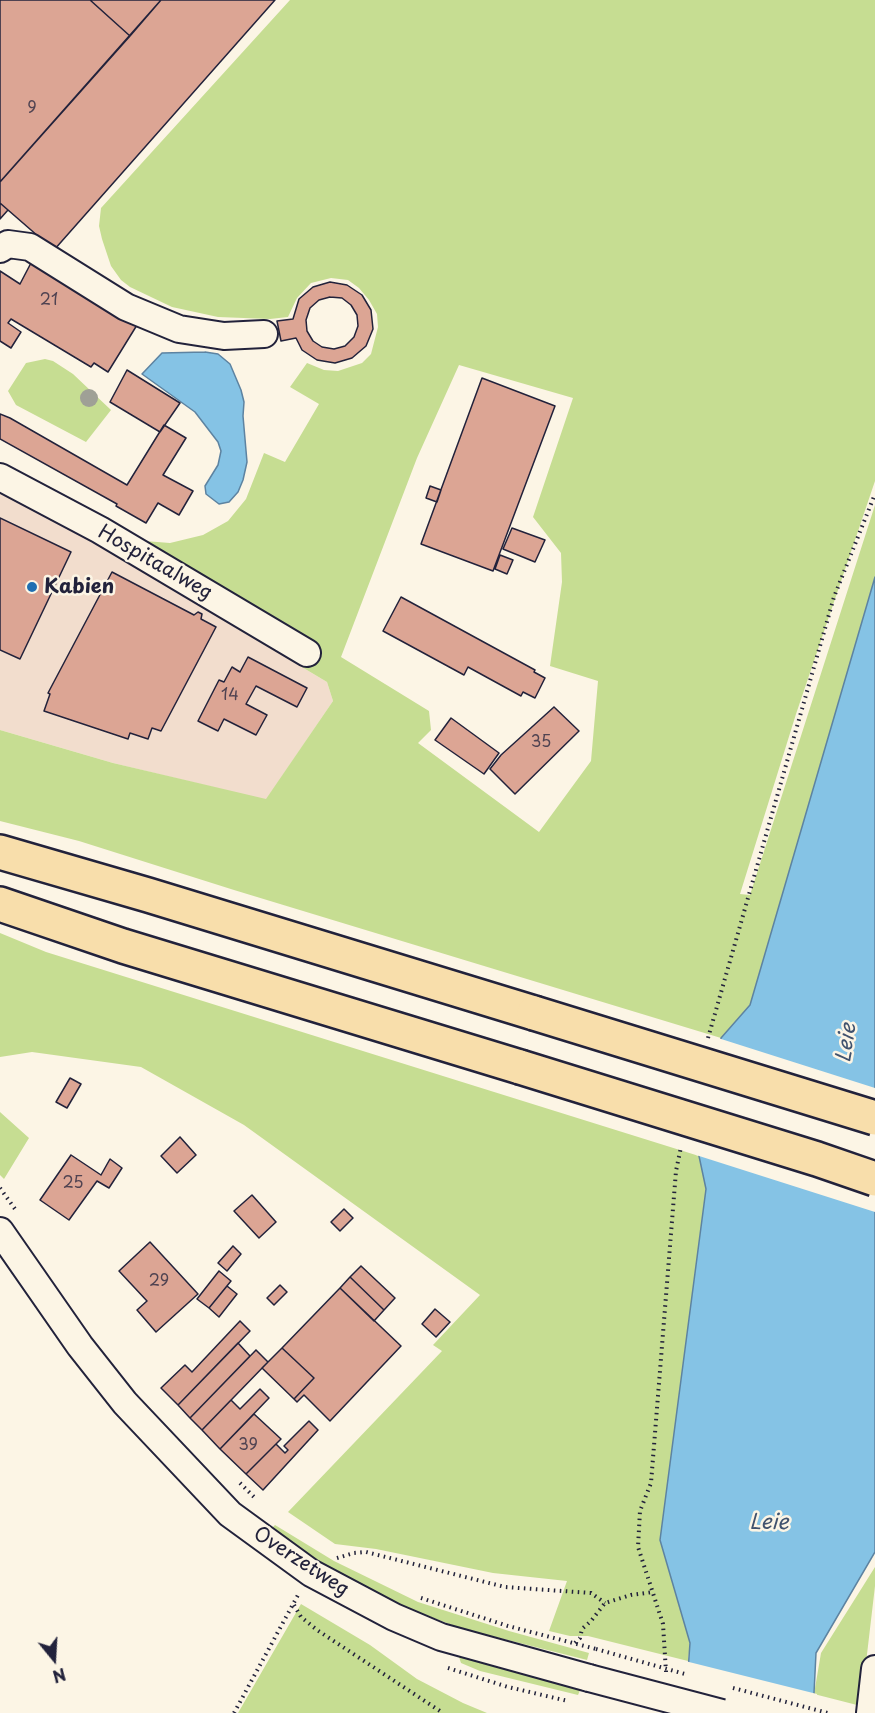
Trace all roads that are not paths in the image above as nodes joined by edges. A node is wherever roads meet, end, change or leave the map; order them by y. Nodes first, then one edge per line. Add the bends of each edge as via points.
1 (0, 249) edge
2 (264, 334) dead end
3 (0, 477) edge
4 (308, 653) dead end
5 (0, 852) edge
6 (0, 904) edge
7 (875, 1118) edge
8 (875, 1179) edge
9 (9, 1223) edge
10 (875, 1669) edge
11 (722, 1713) edge
12 (870, 1713) edge

1 - 2 street via 8,244 30,247 126,307 179,329 224,336
3 - 4 street, Hospitaalweg via 100,530
5 - 7 highway, bridge
6 - 8 highway, bridge via 123,946
9 - 11 street, Overzetweg, bridge via 80,1346 126,1403 230,1514 311,1573 441,1637
10 - 12 street

